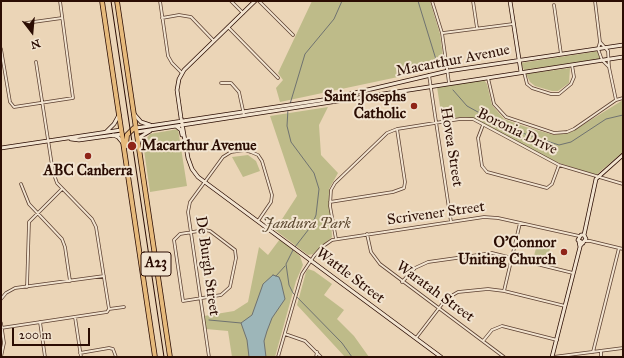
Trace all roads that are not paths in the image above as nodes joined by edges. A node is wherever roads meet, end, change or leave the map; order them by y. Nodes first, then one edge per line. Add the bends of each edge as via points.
1 (60, 1) edge
2 (102, 1) edge
3 (117, 1) edge
4 (160, 1) edge
5 (231, 1) edge
6 (255, 1) edge
7 (259, 1) edge
8 (432, 1) edge
9 (473, 1) edge
10 (510, 1) edge
11 (595, 1) edge
12 (554, 5) dead end
13 (243, 13) junction
14 (62, 18) junction
15 (162, 18) junction
16 (26, 23) dead end
17 (513, 24) junction
18 (228, 27) junction
19 (477, 28) junction
20 (442, 33) junction
21 (293, 35) dead end
22 (214, 41) junction
23 (600, 42) junction
24 (623, 45) edge
25 (606, 48) junction
26 (1, 49) edge
27 (598, 49) junction
28 (561, 54) junction
29 (623, 57) edge
30 (610, 59) junction
31 (518, 60) junction
32 (602, 60) junction
33 (36, 62) dead end
34 (572, 65) junction
35 (609, 67) junction
36 (448, 71) junction
37 (522, 72) junction
38 (182, 73) junction
39 (429, 75) junction
40 (278, 78) dead end
41 (488, 78) junction
42 (221, 82) dead end
43 (449, 83) junction
44 (431, 86) junction
45 (623, 98) edge
46 (616, 100) junction
47 (329, 101) junction
48 (42, 104) junction
49 (134, 114) junction
50 (244, 114) junction
51 (119, 115) junction
52 (182, 122) junction
53 (436, 123) junction
54 (150, 125) junction
55 (483, 125) junction
56 (176, 126) junction
57 (161, 128) junction
58 (135, 129) junction
59 (397, 129) junction
60 (106, 132) junction
61 (122, 132) junction
62 (128, 133) junction
63 (112, 135) junction
64 (70, 139) junction
65 (185, 140) junction
66 (48, 142) junction
67 (124, 144) junction
68 (139, 146) junction
69 (1, 150) edge
70 (125, 155) junction
71 (623, 155) edge
72 (559, 165) junction
73 (598, 177) junction
74 (205, 182) junction
75 (21, 184) dead end
76 (623, 184) edge
77 (62, 189) junction
78 (330, 202) junction
79 (38, 212) junction
80 (258, 221) junction
81 (451, 222) junction
82 (520, 223) junction
83 (191, 232) junction
84 (367, 234) junction
85 (336, 239) junction
86 (582, 239) junction
87 (619, 248) junction
88 (623, 249) edge
89 (512, 258) junction
90 (311, 261) junction
91 (573, 273) junction
92 (104, 276) junction
93 (70, 281) junction
94 (402, 282) junction
95 (27, 287) junction
96 (504, 291) junction
97 (1, 299) edge
98 (200, 299) junction
99 (565, 306) junction
100 (124, 307) dead end
101 (438, 308) junction
102 (109, 309) junction
103 (75, 317) junction
104 (40, 322) junction
105 (1, 323) edge
106 (1, 328) edge
107 (285, 334) junction
108 (416, 339) junction
109 (557, 340) junction
110 (483, 341) junction
111 (623, 348) edge
112 (316, 350) junction
113 (601, 351) junction
114 (593, 352) junction
115 (80, 353) junction
116 (1, 357) edge
117 (45, 357) edge
118 (81, 357) edge
119 (116, 357) edge
120 (155, 357) edge
121 (170, 357) edge
122 (209, 357) edge
123 (278, 357) edge
124 (316, 357) edge
125 (321, 357) edge
126 (441, 357) edge
127 (504, 357) edge
128 (552, 357) edge
129 (601, 357) edge

1 - 14 street
2 - 51 highway, A23
3 - 49 highway, A23
4 - 15 street
5 - 13 street
6 - 13 main road
7 - 21 street
8 - 20 street
9 - 19 street
10 - 17 main road
11 - 23 street
12 - 28 street
13 - 18 main road
14 - 16 street
14 - 48 street via 74,96 71,99
15 - 22 street via 179,15 191,17
15 - 38 street via 170,61
17 - 19 street
17 - 31 main road
18 - 22 main road
18 - 40 street
19 - 20 street
20 - 36 street
22 - 38 main road
23 - 25 street
23 - 27 street
24 - 25 main road, Macarthur Avenue
25 - 27 main road, Macarthur Avenue
25 - 30 street
26 - 48 street via 12,105 17,107
27 - 28 main road, Macarthur Avenue
27 - 32 street
28 - 31 main road, Macarthur Avenue
29 - 30 main road, Macarthur Avenue
30 - 32 main road, Macarthur Avenue
30 - 35 street
31 - 36 main road, Macarthur Avenue
31 - 37 main road
32 - 34 main road, Macarthur Avenue
32 - 35 street
33 - 48 street
34 - 37 main road, Macarthur Avenue
34 - 37 street via 574,77 571,84 559,94 532,88 527,84
35 - 46 street
36 - 39 main road, Macarthur Avenue
36 - 43 street
37 - 41 main road, Macarthur Avenue
38 - 52 main road, Wattle Street via 177,84
39 - 44 street, Hovea Street
39 - 47 main road, Macarthur Avenue
41 - 43 main road, Macarthur Avenue
41 - 46 street via 494,104 506,117 554,133 574,129
42 - 50 street via 231,83 239,92
43 - 44 main road, Macarthur Avenue
44 - 47 main road, Macarthur Avenue
44 - 53 street, Hovea Street
45 - 46 street
47 - 50 main road, Macarthur Avenue
48 - 66 street
49 - 54 main road via 141,122
49 - 58 highway, A23
50 - 52 main road, Macarthur Avenue
51 - 60 main road
51 - 61 highway, A23
52 - 54 main road, Macarthur Avenue
52 - 56 main road, Macarthur Avenue
52 - 65 main road, Wattle Street
53 - 55 street, Boronia Drive via 473,119
53 - 59 street, Boronia Drive
53 - 81 street, Hovea Street
54 - 58 main road, Macarthur Avenue
55 - 72 street, Boronia Drive
55 - 72 street via 478,138 482,166 487,172 546,188 552,184
56 - 57 main road, Macarthur Avenue
56 - 65 main road via 181,130
57 - 58 main road, Macarthur Avenue
57 - 68 main road via 140,137
58 - 61 highway, Macarthur Avenue
58 - 62 highway
58 - 68 highway, A23
59 - 78 street, Boronia Drive via 387,133 335,183 330,192
59 - 78 street via 404,188 401,191
60 - 61 main road
60 - 64 main road
61 - 62 highway
61 - 63 main road
61 - 67 highway, A23
62 - 70 highway
63 - 64 main road
63 - 67 main road
64 - 66 main road
65 - 74 main road, Wattle Street via 189,163 194,173
66 - 69 main road
66 - 77 street via 53,172
67 - 70 highway, A23
68 - 121 highway, A23
70 - 120 highway, A23
71 - 73 main road
72 - 73 street, Boronia Drive
73 - 76 street, Boronia Drive
73 - 86 main road
74 - 80 main road, Wattle Street
74 - 80 street, De Burgh Street via 226,155 245,150 258,155 272,195 268,208
74 - 83 street, De Burgh Street via 188,207
75 - 79 street via 26,200
77 - 79 street
77 - 92 street via 92,219 96,227
78 - 85 street, Boronia Drive
79 - 93 street via 64,242
79 - 95 street via 28,226
80 - 90 main road, Wattle Street
81 - 82 street, Scrivener Street via 491,217
81 - 84 street, Scrivener Street
82 - 86 street, Scrivener Street
82 - 89 street
83 - 98 street, De Burgh Street
83 - 98 street via 178,235 174,240 181,296 185,301
83 - 98 street via 210,231 232,246 236,254 227,292
84 - 85 street, Scrivener Street
84 - 94 street, Waratah Street via 373,257
85 - 90 street, Scrivener Street via 322,247
86 - 87 street, Scrivener Street
86 - 91 main road
87 - 88 street, Scrivener Street
87 - 114 street
89 - 91 street
89 - 94 street via 492,253 428,262 415,268
89 - 96 street
90 - 107 street, Scrivener Street via 302,274
90 - 108 main road, Wattle Street
91 - 99 main road
92 - 93 street
92 - 102 street
93 - 95 street
94 - 101 street, Waratah Street
95 - 97 street via 10,290
96 - 99 street
96 - 101 street via 488,289 458,292 449,296
98 - 122 street, De Burgh Street
99 - 109 main road
100 - 102 street
101 - 108 street
101 - 110 street, Waratah Street
102 - 103 street via 107,312
103 - 104 street
103 - 115 street
104 - 106 street
104 - 117 street
105 - 106 street
106 - 116 street via 4,343
107 - 112 street via 305,341
107 - 123 street, Scrivener Street
108 - 126 main road, Wattle Street
109 - 110 street via 502,326 492,330
109 - 128 main road
110 - 127 street, Waratah Street
111 - 113 street
112 - 124 street
112 - 125 street
113 - 114 street
113 - 129 street
114 - 128 street
115 - 118 street
115 - 119 street via 109,348 114,351

